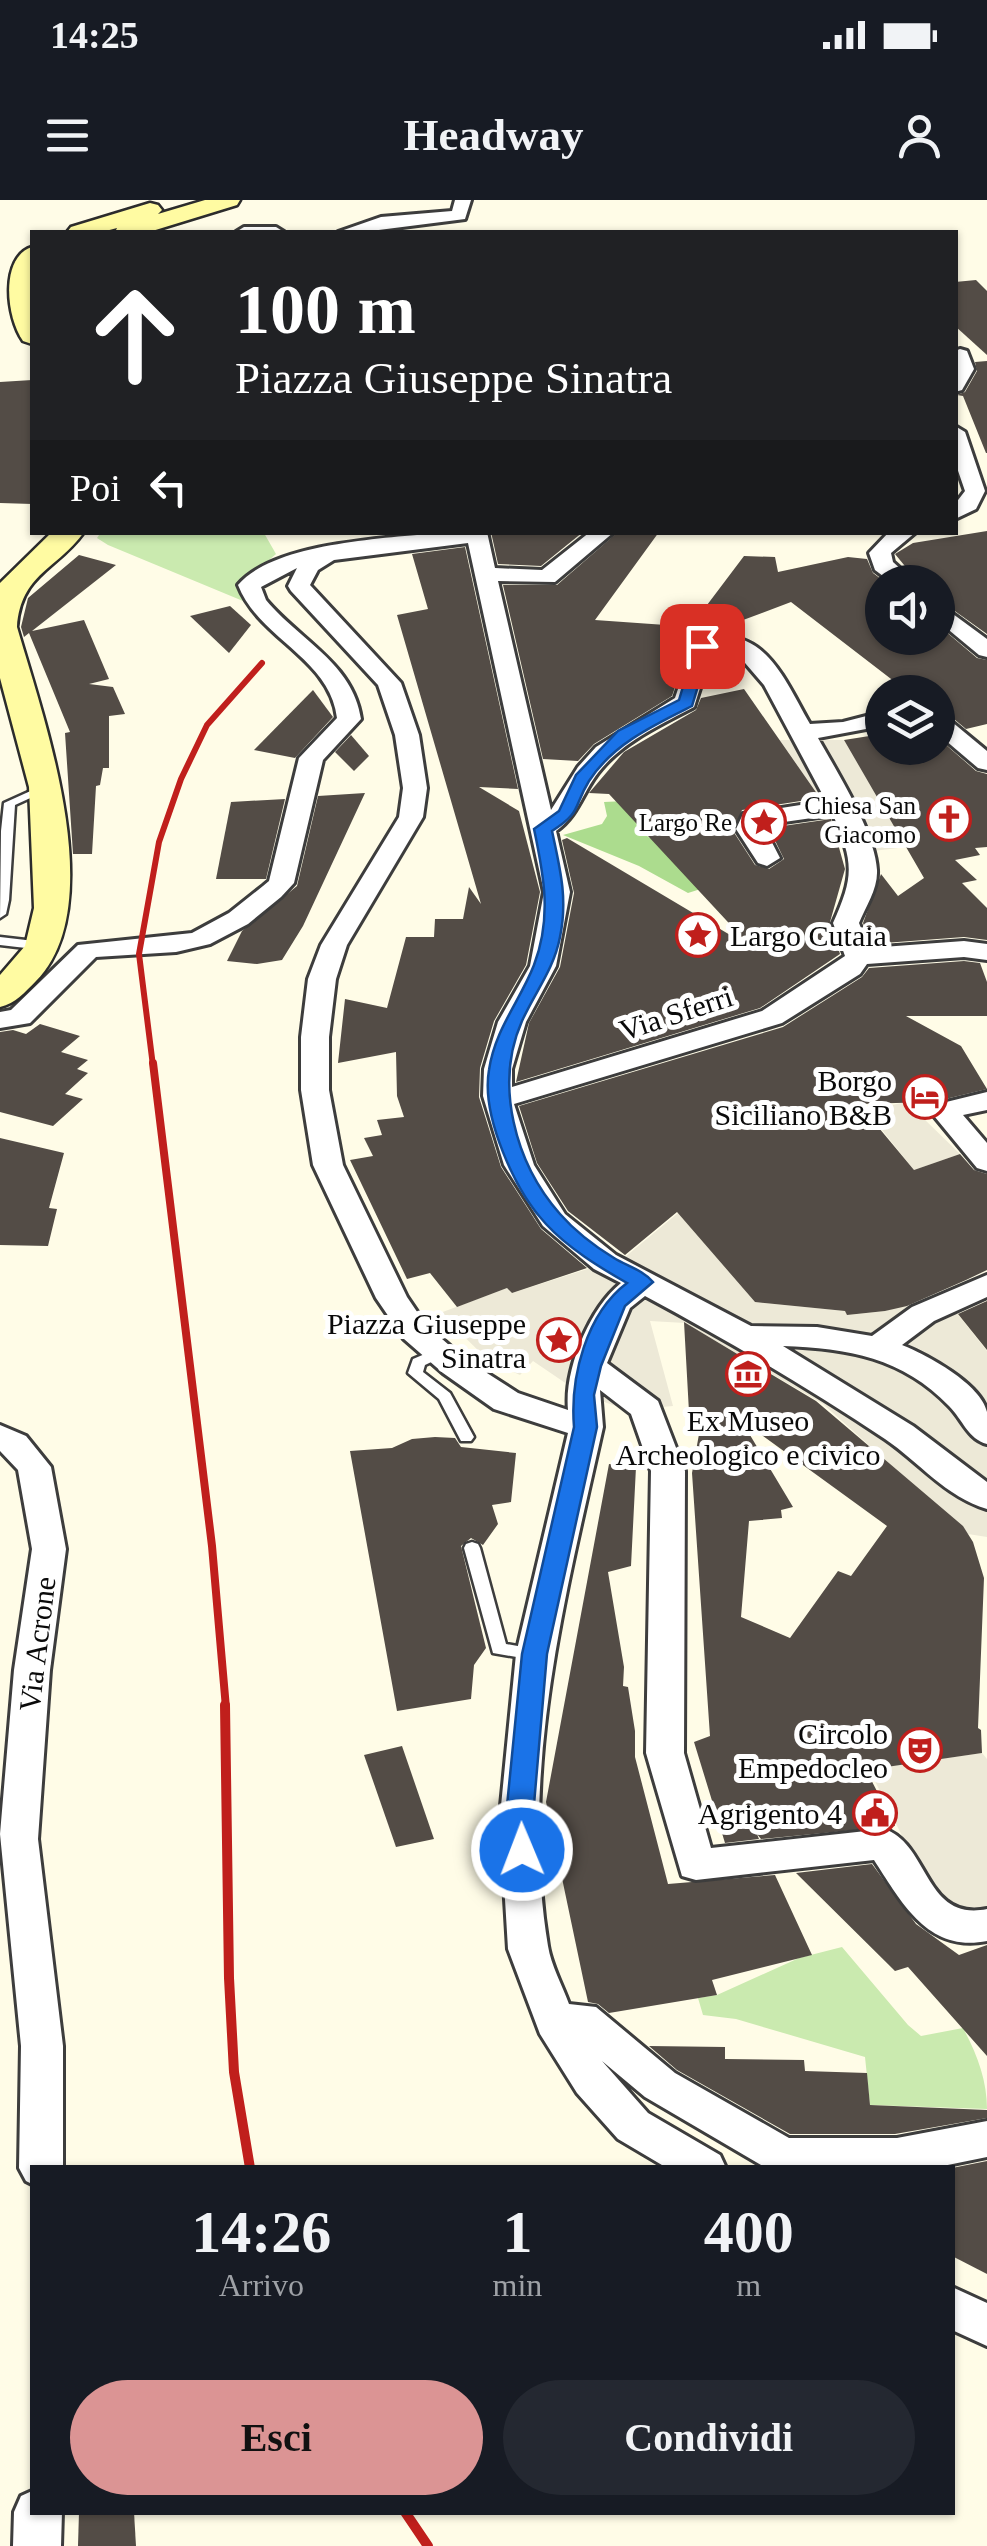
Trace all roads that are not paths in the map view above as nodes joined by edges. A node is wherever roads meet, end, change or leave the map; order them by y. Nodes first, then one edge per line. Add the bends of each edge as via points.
1 (180, 200) edge
2 (228, 200) edge
3 (454, 216) edge
4 (85, 230) edge
5 (132, 230) edge
6 (353, 230) edge
7 (20, 260) edge
8 (30, 335) edge
9 (0, 338) edge
10 (30, 338) edge
11 (958, 440) edge
12 (958, 511) edge
13 (67, 535) edge
14 (469, 535) edge
15 (476, 535) edge
16 (600, 535) edge
17 (900, 535) edge
18 (327, 555) junction
19 (884, 565) edge
20 (486, 574) junction
21 (955, 623) edge
22 (983, 645) edge
23 (865, 724) edge
24 (802, 732) junction
25 (955, 736) edge
26 (987, 763) edge
27 (46, 787) junction
28 (840, 807) junction
29 (543, 829) junction
30 (767, 858) dead end
31 (0, 914) edge
32 (0, 942) edge
33 (43, 946) junction
34 (987, 952) edge
35 (859, 957) junction
36 (0, 996) edge
37 (0, 1020) edge
38 (497, 1096) junction
39 (987, 1101) edge
40 (987, 1162) edge
41 (642, 1282) junction
42 (987, 1285) edge
43 (745, 1336) junction
44 (879, 1346) junction
45 (439, 1353) junction
46 (586, 1396) junction
47 (987, 1433) edge
48 (0, 1436) edge
49 (466, 1437) dead end
50 (987, 1497) edge
51 (472, 1548) dead end
52 (534, 1654) junction
53 (987, 1926) edge
54 (556, 2022) junction
55 (987, 2139) edge
56 (41, 2165) edge
57 (699, 2165) edge
58 (955, 2308) edge
59 (987, 2326) edge
60 (38, 2515) edge
61 (37, 2546) edge

1 - 4 street
2 - 5 street
3 - 6 street
7 - 8 street via 16,279
9 - 10 street
11 - 12 street via 976,491
13 - 27 street via 14,582 2,615
14 - 18 street
15 - 20 street
16 - 20 street via 547,577
17 - 19 street via 880,553
18 - 37 street via 266,572 249,586 255,602 325,669 350,708 350,718 310,758 281,882 188,942 87,952 20,1017
18 - 45 street via 310,566 299,586 389,683 416,788 411,817 334,945 322,979 315,1037 320,1127 328,1165 392,1298
20 - 29 street
21 - 22 street
23 - 24 street
24 - 28 street
24 - 29 street via 748,649 734,642 699,649 686,702 624,735 582,779 566,814
25 - 26 street
27 - 31 lane via 10,803 4,834 8,889
27 - 33 street via 52,908
28 - 30 street via 752,819 749,829
28 - 35 street via 862,852 862,884 846,924
29 - 38 street via 556,892 551,937 502,1050
32 - 33 lane
33 - 36 street
34 - 35 street
35 - 38 street, Via Sferri via 772,1017 608,1070
38 - 41 street via 506,1134 554,1220
39 - 40 street via 944,1111
41 - 43 street
41 - 46 street via 616,1302
42 - 44 street via 924,1314
43 - 44 street via 808,1334
43 - 50 street
44 - 47 street via 947,1382
45 - 46 street via 506,1401
45 - 49 lane via 418,1362 416,1373 445,1396
46 - 52 street
46 - 53 street via 646,1408 668,1471 665,1753 696,1865 884,1844 944,1925 962,1931
48 - 56 street, Via Acrone via 34,1467 49,1550 19,1839 42,2046
51 - 52 lane via 499,1649
52 - 54 street via 520,1816 528,1949
54 - 55 street via 580,2020 660,2085 784,2156 897,2156
54 - 57 street via 592,2082 633,2126
58 - 59 street
60 - 61 street

